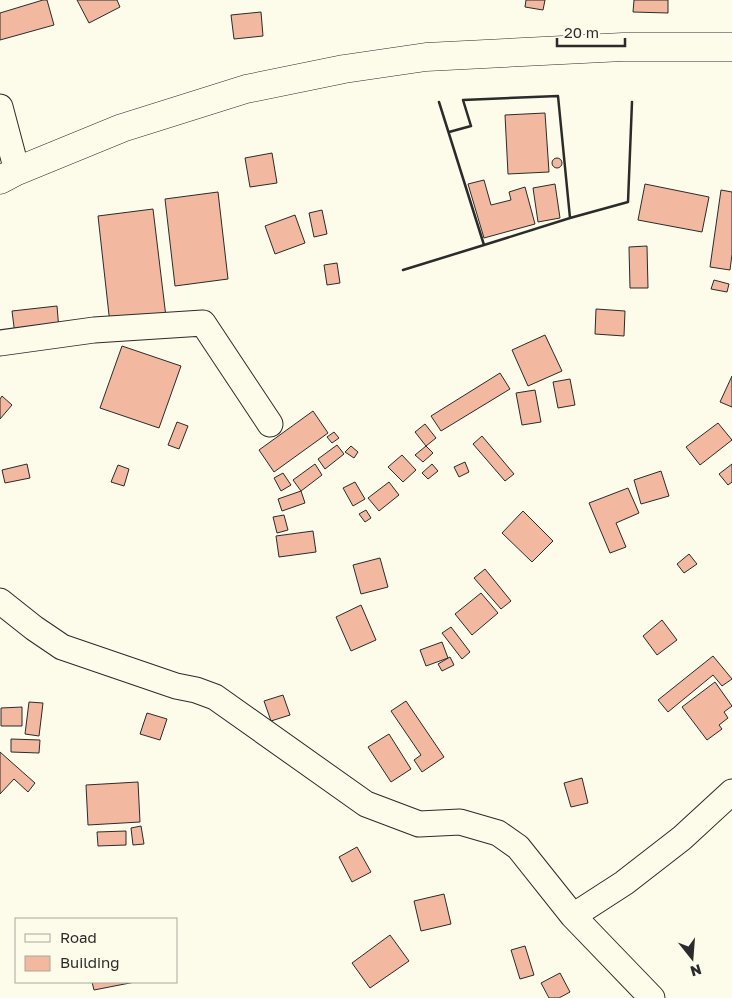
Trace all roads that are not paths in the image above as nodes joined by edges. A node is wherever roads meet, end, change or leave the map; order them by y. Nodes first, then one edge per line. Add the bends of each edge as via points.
1 (732, 47) edge
2 (0, 106) edge
3 (9, 175) edge
4 (0, 343) edge
5 (270, 424) dead end
6 (0, 601) edge
7 (732, 792) edge
8 (573, 916) junction
9 (652, 998) edge

1 - 3 main road via 623,47 426,57 344,69 246,90 122,128
2 - 3 street
4 - 5 street via 94,330 203,323
6 - 8 street via 62,647 215,697 366,804 419,824 460,822 498,833 518,847
7 - 8 street via 682,838 624,883
8 - 9 street

